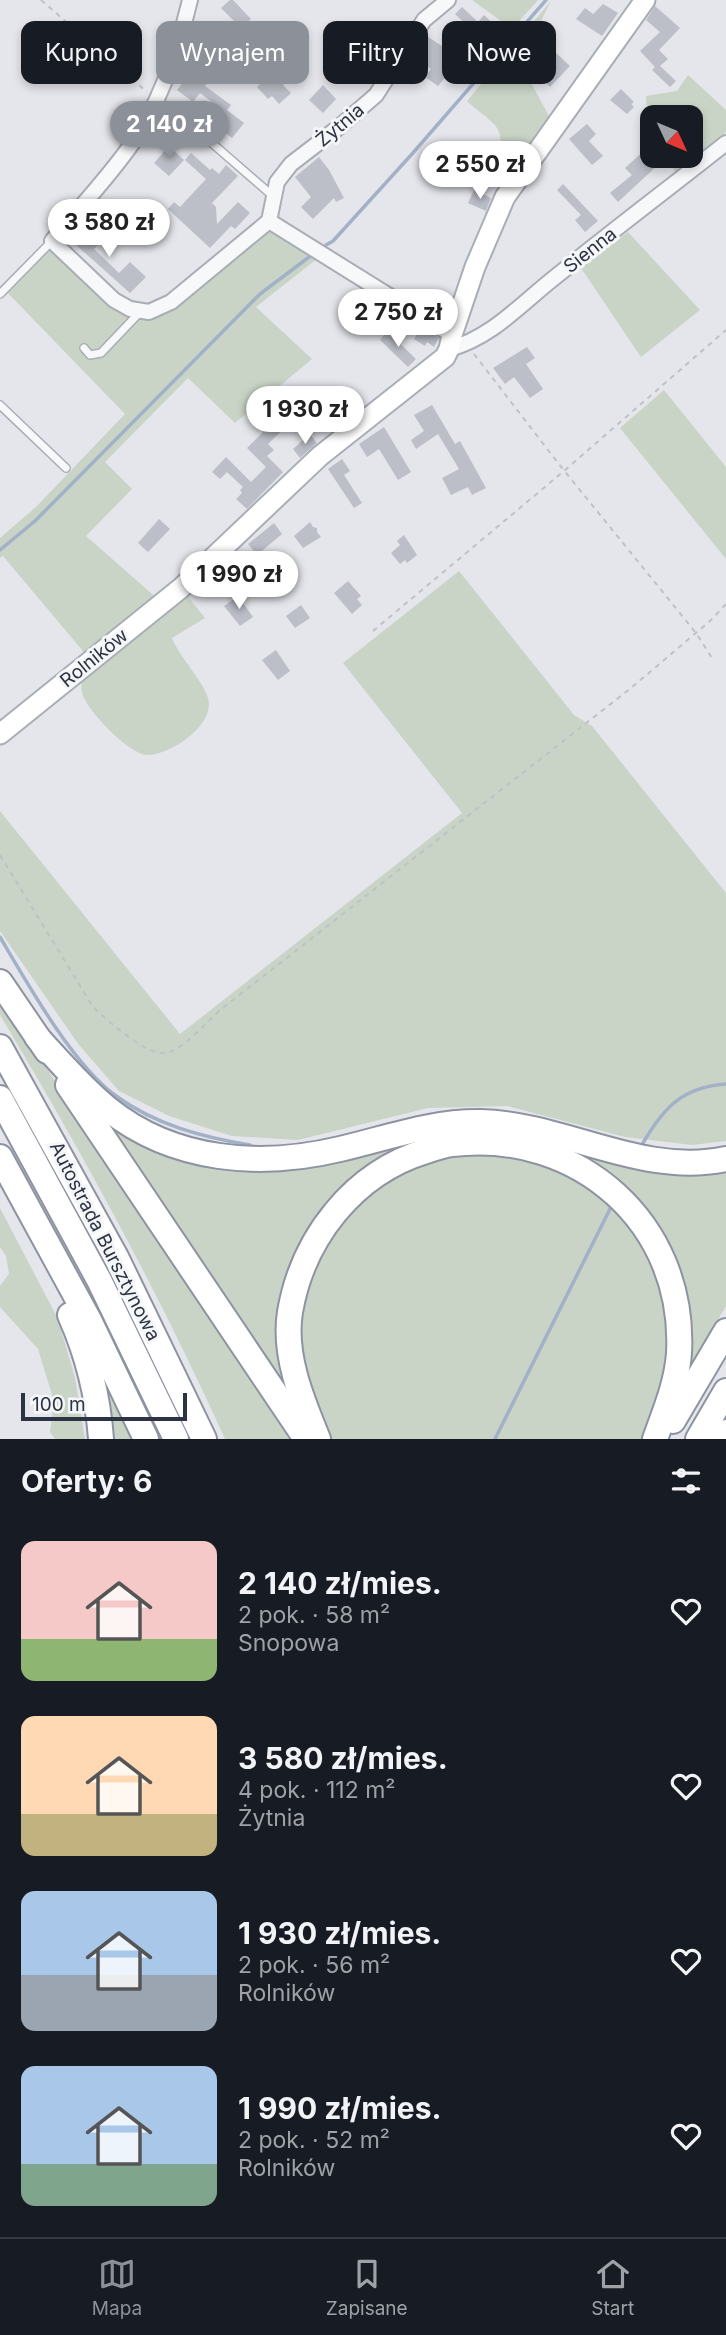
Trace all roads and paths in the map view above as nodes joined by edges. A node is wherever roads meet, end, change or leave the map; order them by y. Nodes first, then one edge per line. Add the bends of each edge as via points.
1 (41, 0) edge
2 (190, 0) edge
3 (448, 0) edge
4 (636, 3) edge
5 (156, 100) junction
6 (726, 142) edge
7 (274, 197) junction
8 (269, 221) junction
9 (52, 241) junction
10 (0, 294) edge
11 (141, 311) junction
12 (726, 330) edge
13 (456, 343) junction
14 (84, 348) dead end
15 (0, 405) edge
16 (66, 468) dead end
17 (564, 471) junction
18 (726, 604) edge
19 (373, 631) dead end
20 (696, 632) junction
21 (714, 661) dead end
22 (0, 734) edge
23 (0, 855) edge
24 (0, 982) edge
25 (37, 1037) junction
26 (0, 1047) edge
27 (0, 1098) edge
28 (0, 1157) edge
29 (726, 1159) edge
30 (35, 1219) junction
31 (726, 1331) edge
32 (726, 1391) edge
33 (726, 1432) edge
34 (101, 1439) edge
35 (146, 1439) edge
36 (176, 1439) edge
37 (204, 1439) edge
38 (306, 1439) edge
39 (318, 1439) edge
40 (655, 1439) edge
41 (663, 1439) edge
42 (698, 1439) edge
43 (722, 1439) edge

1 - 5 path
2 - 5 street via 179,47
3 - 7 street, Żytnia via 424,20 376,94 291,164 277,182
4 - 13 street, Rolników via 505,197 475,267
5 - 7 lane
5 - 9 street via 131,146
6 - 13 street, Sienna via 491,331
7 - 8 street, Żytnia
8 - 11 street via 172,302
8 - 13 street
9 - 10 lane
9 - 11 street via 114,300
11 - 14 lane via 104,356 90,355
12 - 17 path
13 - 17 path
13 - 22 street, Rolników via 438,365 320,456 181,588
15 - 16 lane
17 - 19 path
17 - 20 path
18 - 20 path
20 - 21 path
20 - 23 path via 165,1054 129,1036 93,1007
24 - 25 highway
25 - 29 highway via 111,1111 168,1143 200,1153 236,1159 297,1158 443,1124 481,1122 521,1126 644,1159 684,1163
25 - 38 highway
26 - 37 highway, Autostrada Bursztynowa via 116,1257
27 - 36 highway, Autostrada Bursztynowa via 99,1280
28 - 30 highway
30 - 34 highway via 85,1355
30 - 35 highway
31 - 41 highway
32 - 42 highway
33 - 43 highway
39 - 40 highway via 302,1400 290,1343 290,1313 306,1257 347,1196 375,1175 404,1158 449,1144 482,1142 517,1144 580,1167 624,1200 642,1221 670,1276 679,1333 675,1380

